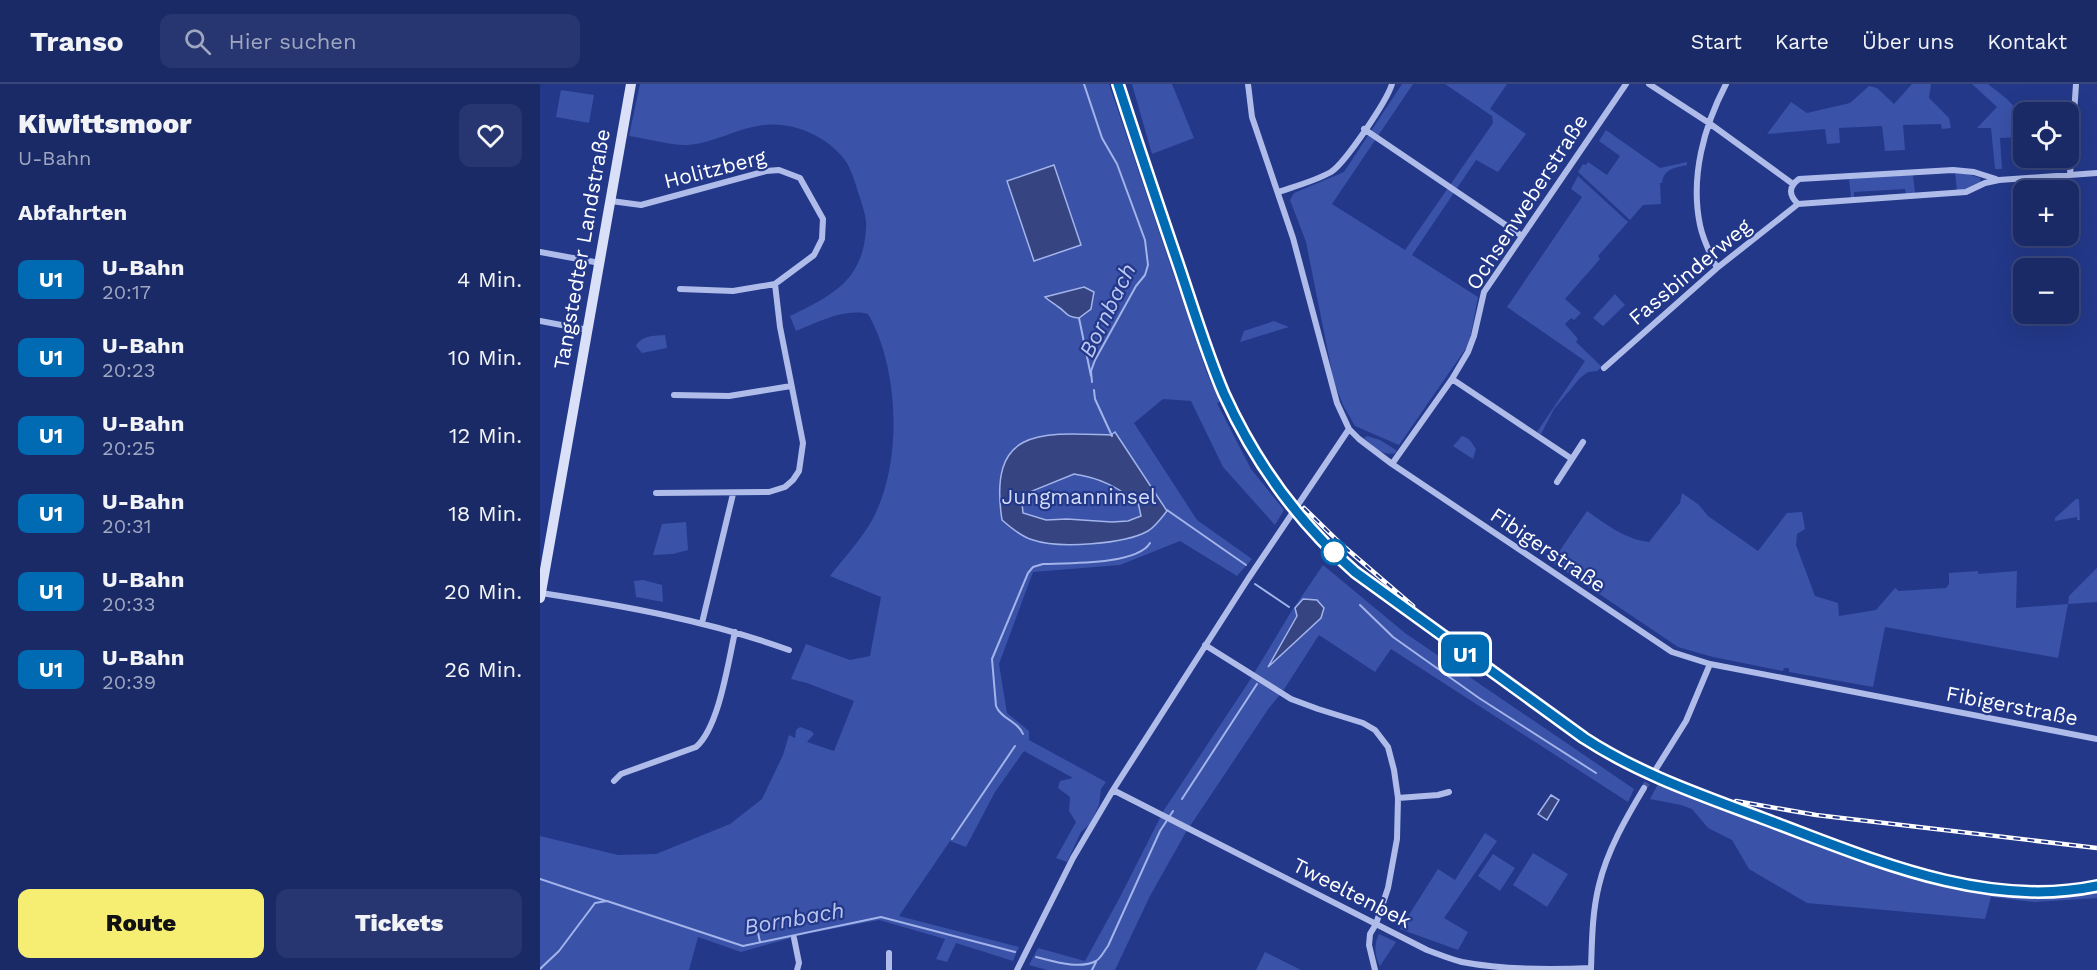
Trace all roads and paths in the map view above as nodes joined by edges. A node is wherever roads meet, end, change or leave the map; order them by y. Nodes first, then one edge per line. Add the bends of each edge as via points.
1 (631, 84) edge
2 (1248, 84) edge
3 (1392, 84) edge
4 (1626, 84) edge
5 (1649, 84) edge
6 (1726, 84) edge
7 (2076, 84) edge
8 (1709, 123) junction
9 (1364, 129) junction
10 (2097, 173) edge
11 (2070, 175) junction
12 (1999, 180) junction
13 (1793, 184) junction
14 (1278, 192) junction
15 (611, 201) junction
16 (1798, 204) junction
17 (1522, 236) junction
18 (540, 252) edge
19 (600, 263) junction
20 (1717, 268) junction
21 (775, 284) junction
22 (680, 289) dead end
23 (540, 321) edge
24 (588, 330) junction
25 (1604, 368) dead end
26 (1452, 379) junction
27 (791, 386) junction
28 (674, 395) dead end
29 (1349, 429) junction
30 (1583, 442) dead end
31 (1572, 459) junction
32 (1392, 464) junction
33 (1557, 482) dead end
34 (656, 493) dead end
35 (733, 494) junction
36 (541, 596) edge
37 (702, 623) junction
38 (735, 632) junction
39 (1205, 645) junction
40 (789, 650) dead end
41 (1710, 664) junction
42 (2097, 739) edge
43 (1656, 769) tunnel mouth
44 (614, 781) dead end
45 (1644, 788) tunnel mouth
46 (1113, 790) junction
47 (1449, 792) dead end
48 (1398, 798) junction
49 (1376, 924) junction
50 (794, 938) dead end
51 (890, 954) dead end
52 (1591, 969) edge
53 (798, 970) edge
54 (889, 970) edge
55 (1017, 970) edge
56 (1375, 970) edge

1 - 15 street, Tangstedter Landstraße
2 - 14 street, Fibigerstraße via 1252,117
3 - 9 street
4 - 17 street, Ochsenweberstraße
5 - 8 street
6 - 8 street
7 - 11 street
8 - 13 street
8 - 20 street via 1699,163 1697,203 1704,238
9 - 14 street via 1333,170
9 - 17 street
10 - 11 street
11 - 12 street
12 - 13 street via 1953,170 1799,179
12 - 16 street via 1966,192
13 - 16 street via 1791,195
14 - 29 street, Fibigerstraße via 1337,403
15 - 19 street, Tangstedter Landstraße
15 - 21 street, Holitzberg via 641,205 766,171 791,173 800,178 819,208 824,231 814,255
16 - 20 street, Fassbinderweg
17 - 26 street, Ochsenweberstraße via 1484,292 1474,336
18 - 19 street
19 - 24 street, Tangstedter Landstraße
20 - 25 street, Fassbinderweg
21 - 22 street, Holitzberg via 733,291
21 - 27 street
23 - 24 street
24 - 36 street, Tangstedter Landstraße
26 - 31 street
26 - 32 street, Ochsenweberstraße
27 - 28 street via 729,396
27 - 35 street via 802,443 799,471 776,490
29 - 32 street, Fibigerstraße
29 - 39 street
30 - 31 street
31 - 33 street
32 - 41 street, Fibigerstraße via 1672,652
34 - 35 street
35 - 37 street
36 - 37 street via 649,611
37 - 38 street
38 - 40 street
38 - 44 street via 713,721 704,739 696,747 621,774
39 - 46 street
39 - 48 street via 1291,699 1375,730 1388,747
41 - 42 street, Fibigerstraße
41 - 43 street via 1686,721
45 - 52 street via 1615,840 1599,886
46 - 49 street, Tweeltenbek
46 - 55 street via 1073,858
47 - 48 street
48 - 49 street via 1395,853
49 - 52 street, Tweeltenbek via 1461,962 1524,969
49 - 56 street via 1370,934
50 - 53 street
51 - 54 street

